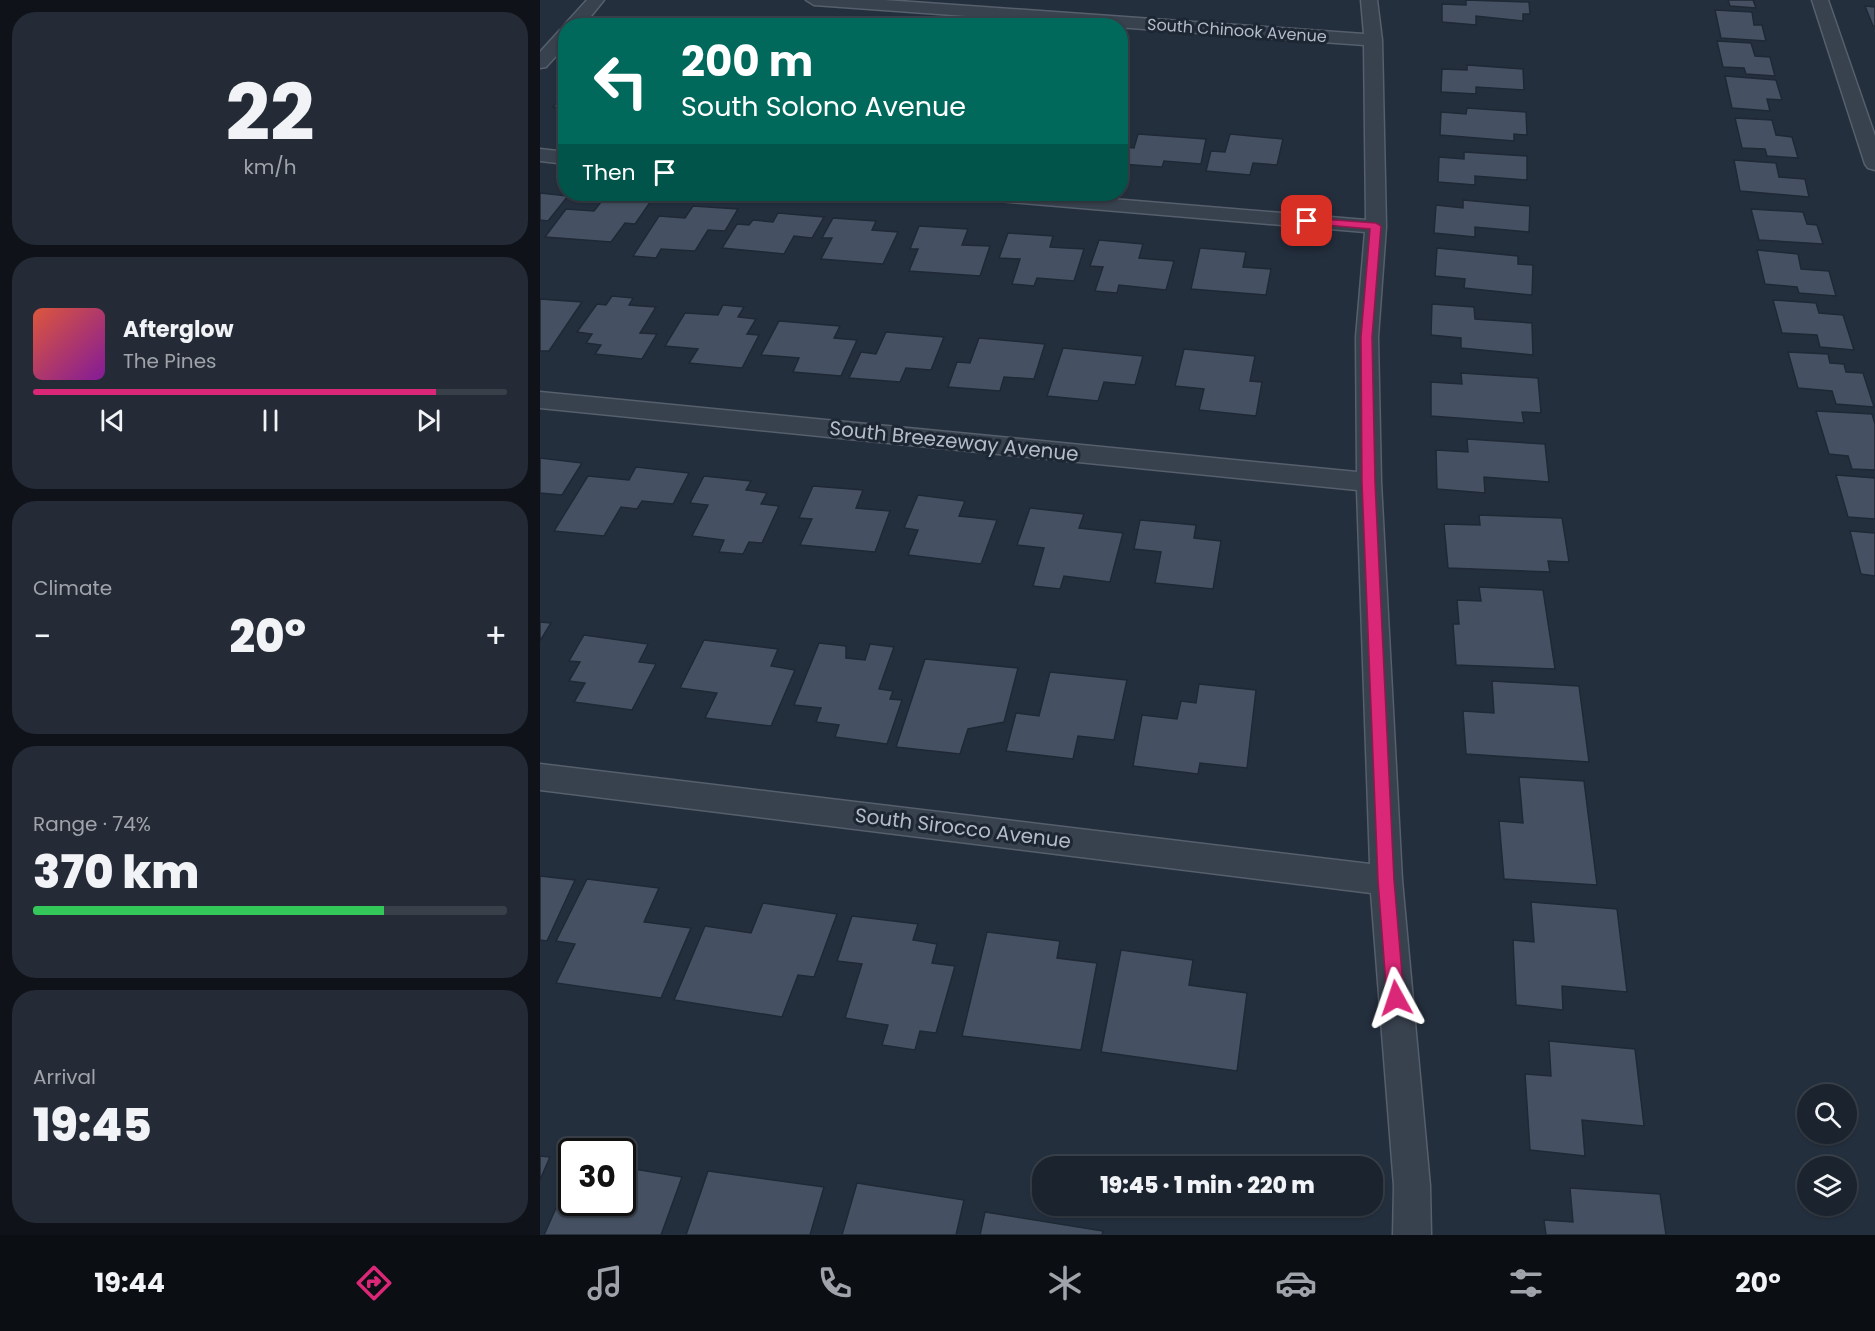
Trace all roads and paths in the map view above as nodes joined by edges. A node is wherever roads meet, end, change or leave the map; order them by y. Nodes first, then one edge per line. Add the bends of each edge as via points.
1 (596, 0) edge
2 (814, 0) edge
3 (1369, 0) edge
4 (1820, 0) edge
5 (580, 18) edge
6 (1066, 18) edge
7 (1128, 22) edge
8 (1373, 40) junction
9 (558, 43) edge
10 (540, 63) edge
11 (540, 156) edge
12 (558, 157) edge
13 (1874, 159) edge
14 (1072, 201) edge
15 (1376, 226) junction
16 (540, 400) edge
17 (1369, 482) junction
18 (540, 777) edge
19 (1386, 880) junction
20 (1412, 1235) edge

1 - 5 street
2 - 6 street, South Chinook Avenue
3 - 8 street
4 - 13 street
7 - 8 street, South Chinook Avenue
8 - 15 street
9 - 10 street
11 - 12 street
14 - 15 street
15 - 17 street via 1367,337
16 - 17 street, South Breezeway Avenue
17 - 19 street
18 - 19 street, South Sirocco Avenue
19 - 20 street via 1412,1186

